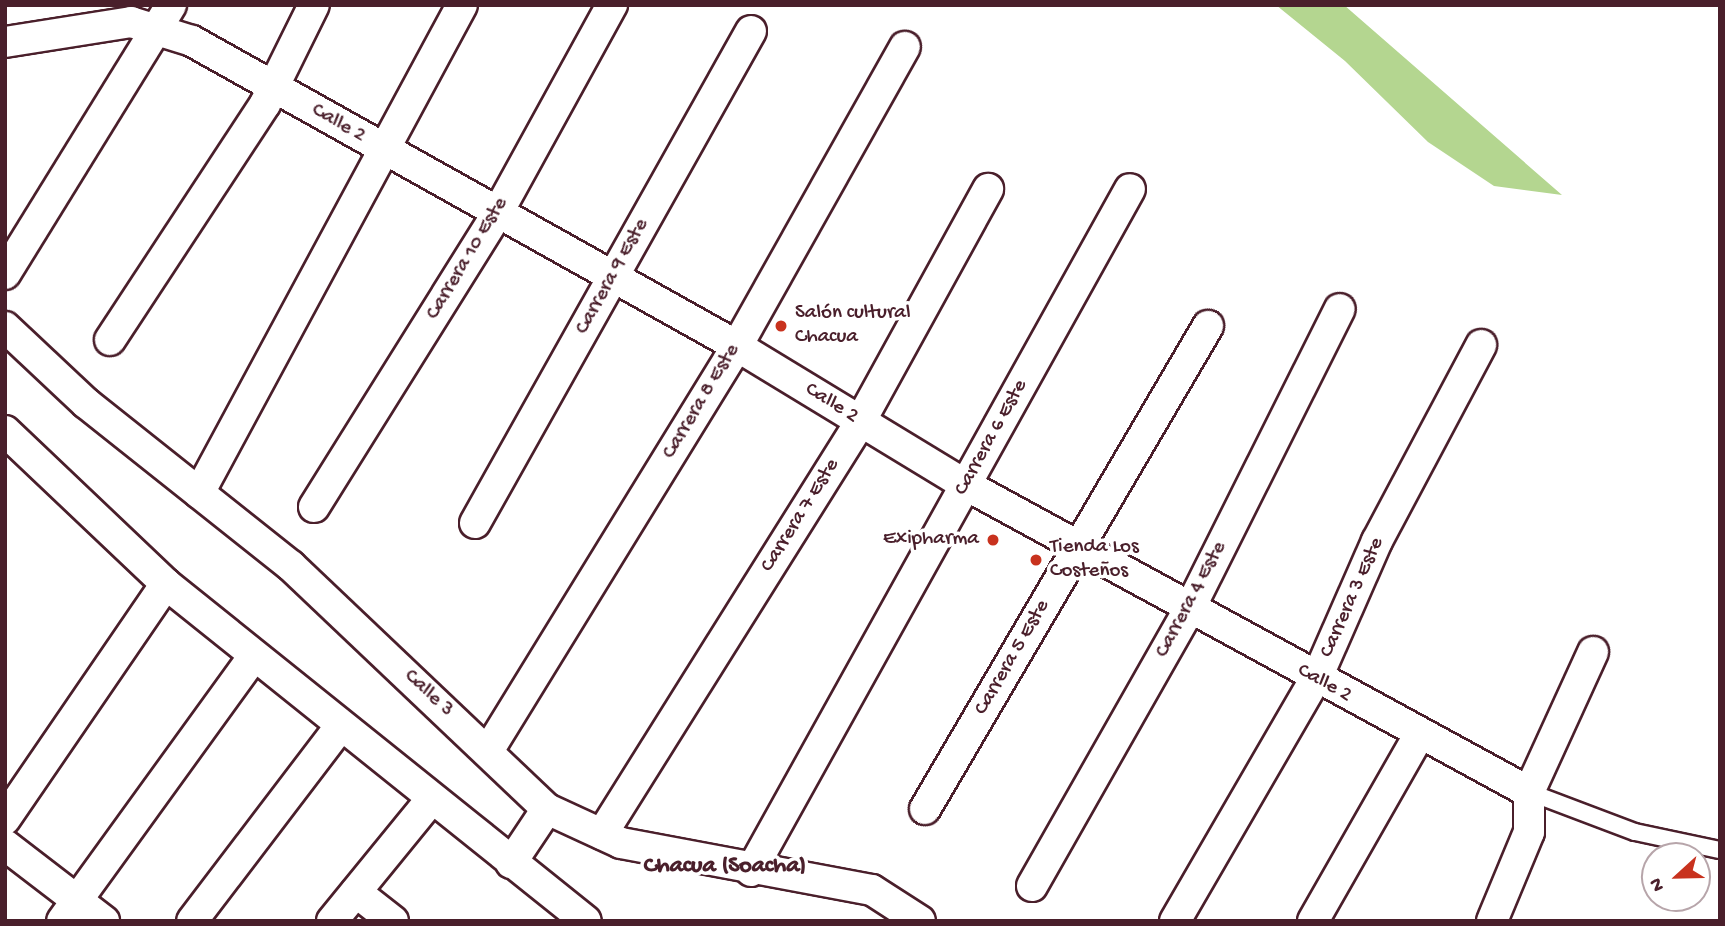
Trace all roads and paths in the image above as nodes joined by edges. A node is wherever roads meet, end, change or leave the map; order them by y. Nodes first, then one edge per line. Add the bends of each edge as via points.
1 (105, 5) edge
2 (314, 5) edge
3 (463, 5) edge
4 (612, 5) edge
5 (153, 18) edge
6 (751, 31) dead end
7 (5, 42) edge
8 (905, 47) dead end
9 (271, 86) junction
10 (385, 151) junction
11 (1130, 188) dead end
12 (988, 189) dead end
13 (497, 214) junction
14 (5, 274) edge
15 (612, 279) junction
16 (1340, 309) dead end
17 (1208, 326) dead end
18 (5, 327) edge
19 (110, 341) dead end
20 (1481, 345) dead end
21 (737, 346) junction
22 (860, 422) junction
23 (5, 431) edge
24 (966, 485) junction
25 (199, 493) junction
26 (314, 507) dead end
27 (475, 523) dead end
28 (1080, 545) junction
29 (166, 584) junction
30 (1191, 607) junction
31 (1592, 652) dead end
32 (254, 656) junction
33 (1315, 681) junction
34 (340, 727) junction
35 (1419, 735) junction
36 (488, 751) junction
37 (1529, 792) junction
38 (430, 801) junction
39 (547, 809) junction
40 (925, 809) dead end
41 (5, 819) edge
42 (602, 834) junction
43 (5, 845) edge
44 (1720, 850) edge
45 (511, 863) junction
46 (751, 871) junction
47 (1032, 886) dead end
48 (356, 892) junction
49 (70, 911) edge
50 (104, 921) edge
51 (192, 921) edge
52 (332, 921) edge
53 (393, 921) edge
54 (586, 921) edge
55 (920, 921) edge
56 (1175, 921) edge
57 (1313, 921) edge
58 (1492, 921) edge

1 - 5 street, Calle 2
2 - 9 street
3 - 10 street
4 - 13 street, Carrera 10 Este
5 - 7 street
5 - 9 street, Calle 2
5 - 14 street
6 - 15 street, Carrera 9 Este
8 - 21 street, Carrera 8 Este
9 - 10 street, Calle 2
9 - 19 street
10 - 13 street, Calle 2
10 - 25 street
11 - 24 street, Carrera 6 Este
12 - 22 street, Carrera 7 Este
13 - 15 street, Calle 2
13 - 26 street, Carrera 10 Este
15 - 21 street, Calle 2
15 - 27 street, Carrera 9 Este
16 - 30 street, Carrera 4 Este
17 - 28 street, Carrera 5 Este
18 - 25 street, Calle 3 via 86,403
20 - 33 street, Carrera 3 Este via 1377,541
21 - 22 street, Calle 2
21 - 36 street, Carrera 8 Este
22 - 24 street, Calle 2
22 - 42 street, Carrera 7 Este
23 - 29 street
24 - 28 street, Calle 2
24 - 46 street, Carrera 6 Este
25 - 36 street, Calle 3 via 291,566
28 - 30 street, Calle 2
28 - 40 street, Carrera 5 Este
29 - 32 street
29 - 41 street
30 - 33 street, Calle 2
30 - 47 street, Carrera 4 Este
31 - 37 street
32 - 34 street
32 - 49 street
33 - 35 street, Calle 2
33 - 56 street, Carrera 3 Este
34 - 38 street
34 - 51 street
35 - 37 street, Calle 2
35 - 57 street
36 - 39 street, Calle 3
37 - 44 lane via 1635,832
37 - 58 street via 1529,832
38 - 45 street
38 - 48 street
39 - 42 street, Calle 3
39 - 45 street
42 - 46 street, Calle 3
43 - 49 street
45 - 54 street
46 - 55 street, Calle 3 via 872,890
48 - 52 street
48 - 53 street
49 - 50 street

